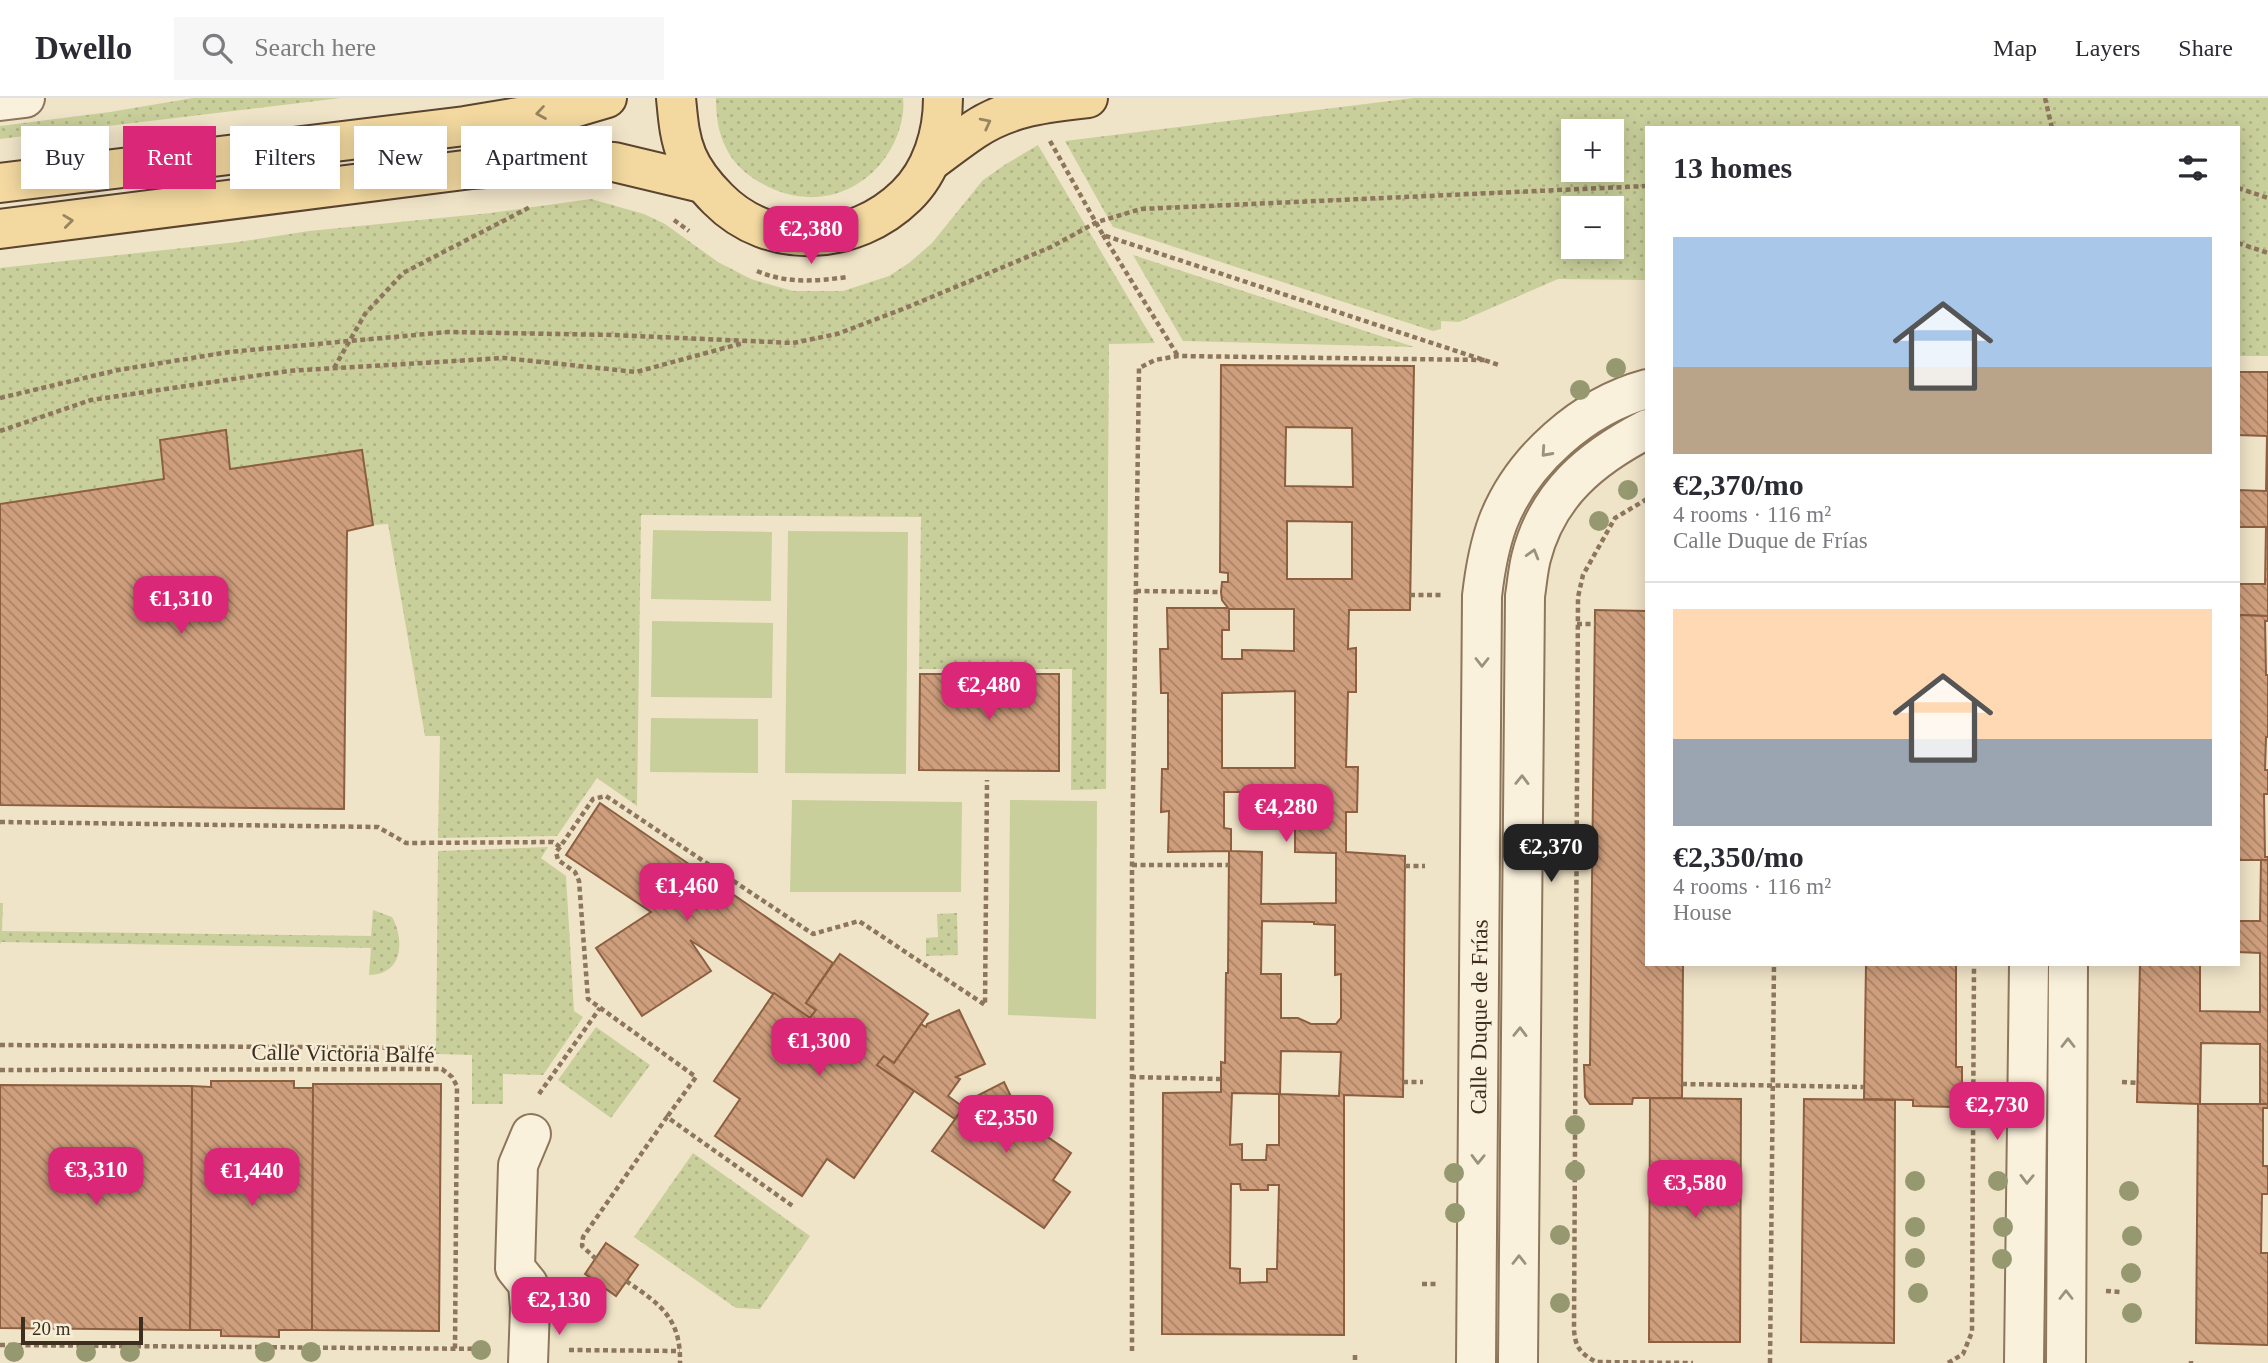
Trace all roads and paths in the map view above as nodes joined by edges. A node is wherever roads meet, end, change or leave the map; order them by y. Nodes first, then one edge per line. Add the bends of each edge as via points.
1 (25, 98) edge
2 (607, 98) edge
3 (676, 98) edge
4 (943, 98) edge
5 (1087, 98) edge
6 (2045, 98) edge
7 (0, 101) edge
8 (2052, 126) edge
9 (1047, 136) dead end
10 (930, 162) junction
11 (0, 183) edge
12 (702, 183) junction
13 (1645, 186) edge
14 (2240, 189) edge
15 (2268, 198) edge
16 (538, 203) dead end
17 (664, 213) dead end
18 (1097, 222) junction
19 (0, 229) edge
20 (692, 233) dead end
21 (1103, 235) junction
22 (2240, 244) edge
23 (2268, 253) edge
24 (755, 270) dead end
25 (848, 277) dead end
26 (348, 341) junction
27 (750, 341) junction
28 (1178, 356) junction
29 (1485, 360) junction
30 (1499, 365) dead end
31 (334, 368) junction
32 (1645, 389) edge
33 (0, 398) edge
34 (0, 430) edge
35 (1633, 437) edge
36 (1645, 500) edge
37 (1136, 590) junction
38 (1221, 592) dead end
39 (1410, 594) dead end
40 (1427, 595) dead end
41 (1577, 624) junction
42 (1595, 624) dead end
43 (987, 780) dead end
44 (0, 822) edge
45 (560, 846) junction
46 (1592, 863) dead end
47 (1132, 864) junction
48 (1576, 864) junction
49 (1229, 865) dead end
50 (1405, 866) dead end
51 (1425, 866) dead end
52 (1774, 966) edge
53 (1974, 966) edge
54 (2029, 966) edge
55 (2068, 966) edge
56 (600, 1008) junction
57 (0, 1045) edge
58 (436, 1048) dead end
59 (0, 1070) edge
60 (1131, 1077) junction
61 (1221, 1079) dead end
62 (1404, 1082) dead end
63 (1423, 1082) dead end
64 (2122, 1082) dead end
65 (2138, 1083) dead end
66 (1575, 1084) junction
67 (1584, 1084) dead end
68 (1682, 1084) dead end
69 (1773, 1086) junction
70 (1864, 1087) dead end
71 (1962, 1088) dead end
72 (1973, 1088) junction
73 (539, 1094) dead end
74 (667, 1117) junction
75 (531, 1134) dead end
76 (794, 1207) dead end
77 (596, 1259) dead end
78 (626, 1281) dead end
79 (0, 1345) edge
80 (455, 1349) junction
81 (680, 1351) junction
82 (1132, 1351) dead end
83 (1472, 1353) edge
84 (1355, 1355) dead end
85 (528, 1356) edge
86 (2022, 1356) edge
87 (680, 1363) edge
88 (1355, 1363) edge
89 (1518, 1363) edge
90 (1643, 1363) edge
91 (1693, 1363) edge
92 (1770, 1363) edge
93 (1948, 1363) edge
94 (2066, 1363) edge

1 - 7 street
2 -> 11 main road via 465,126
3 - 12 main road via 678,128
4 - 10 main road via 939,139
10 -> 5 main road via 1002,115 1042,103
6 - 8 path
9 - 18 path
10 - 12 main road via 908,195 874,221 838,234 801,237 763,229 729,210
19 -> 12 main road via 472,169 580,161 614,162
13 - 18 path via 1141,209
14 - 15 path
16 - 26 path via 403,273 365,314
17 - 20 path
18 - 21 path
18 - 27 path via 1039,252 837,334 793,343
21 - 28 path
21 - 29 path
22 - 23 path
24 - 25 path via 805,282
26 - 27 path via 448,332
26 - 31 path
26 - 33 path via 229,352 118,370
27 - 31 path via 636,372 504,358
28 - 29 path
28 - 37 path via 1139,368
29 - 30 path
31 - 34 path via 91,400
32 -> 83 street, Calle Duque de Frías via 1598,409 1550,446 1509,500 1485,568
89 -> 35 street, Calle Duque de Frías via 1525,596 1540,530 1556,502 1596,458
36 - 41 path via 1615,518 1589,563 1578,597
37 - 38 path
37 - 47 path
39 - 40 path
41 - 42 path
41 - 48 path
43 - 45 path via 985,1005 859,921 813,934 606,796 593,799
44 - 45 path via 378,827 406,843 553,842
45 - 56 path via 558,860 575,872 579,881 587,992
46 - 48 path
47 - 49 path
47 - 60 path
48 - 66 path
50 - 51 path
52 - 69 path
53 - 72 path
54 -> 86 street
94 -> 55 street
56 - 73 path
56 - 74 path via 696,1077
57 - 58 path
59 - 80 path, Calle Victoria Balfé via 442,1069 457,1086
60 - 61 path
60 - 82 path
62 - 63 path
64 - 65 path
66 - 67 path
66 - 90 path via 1575,1345 1596,1362
68 - 69 path
69 - 70 path
69 - 92 path
71 - 72 path
72 - 93 path via 1972,1332 1963,1354
74 - 76 path
74 - 77 path via 583,1237 582,1246
75 - 85 street via 518,1165 515,1268 528,1284
78 - 81 path via 659,1304 672,1320
79 - 80 path
80 - 85 path
81 - 85 path
81 - 87 path
84 - 88 path
90 - 91 path

